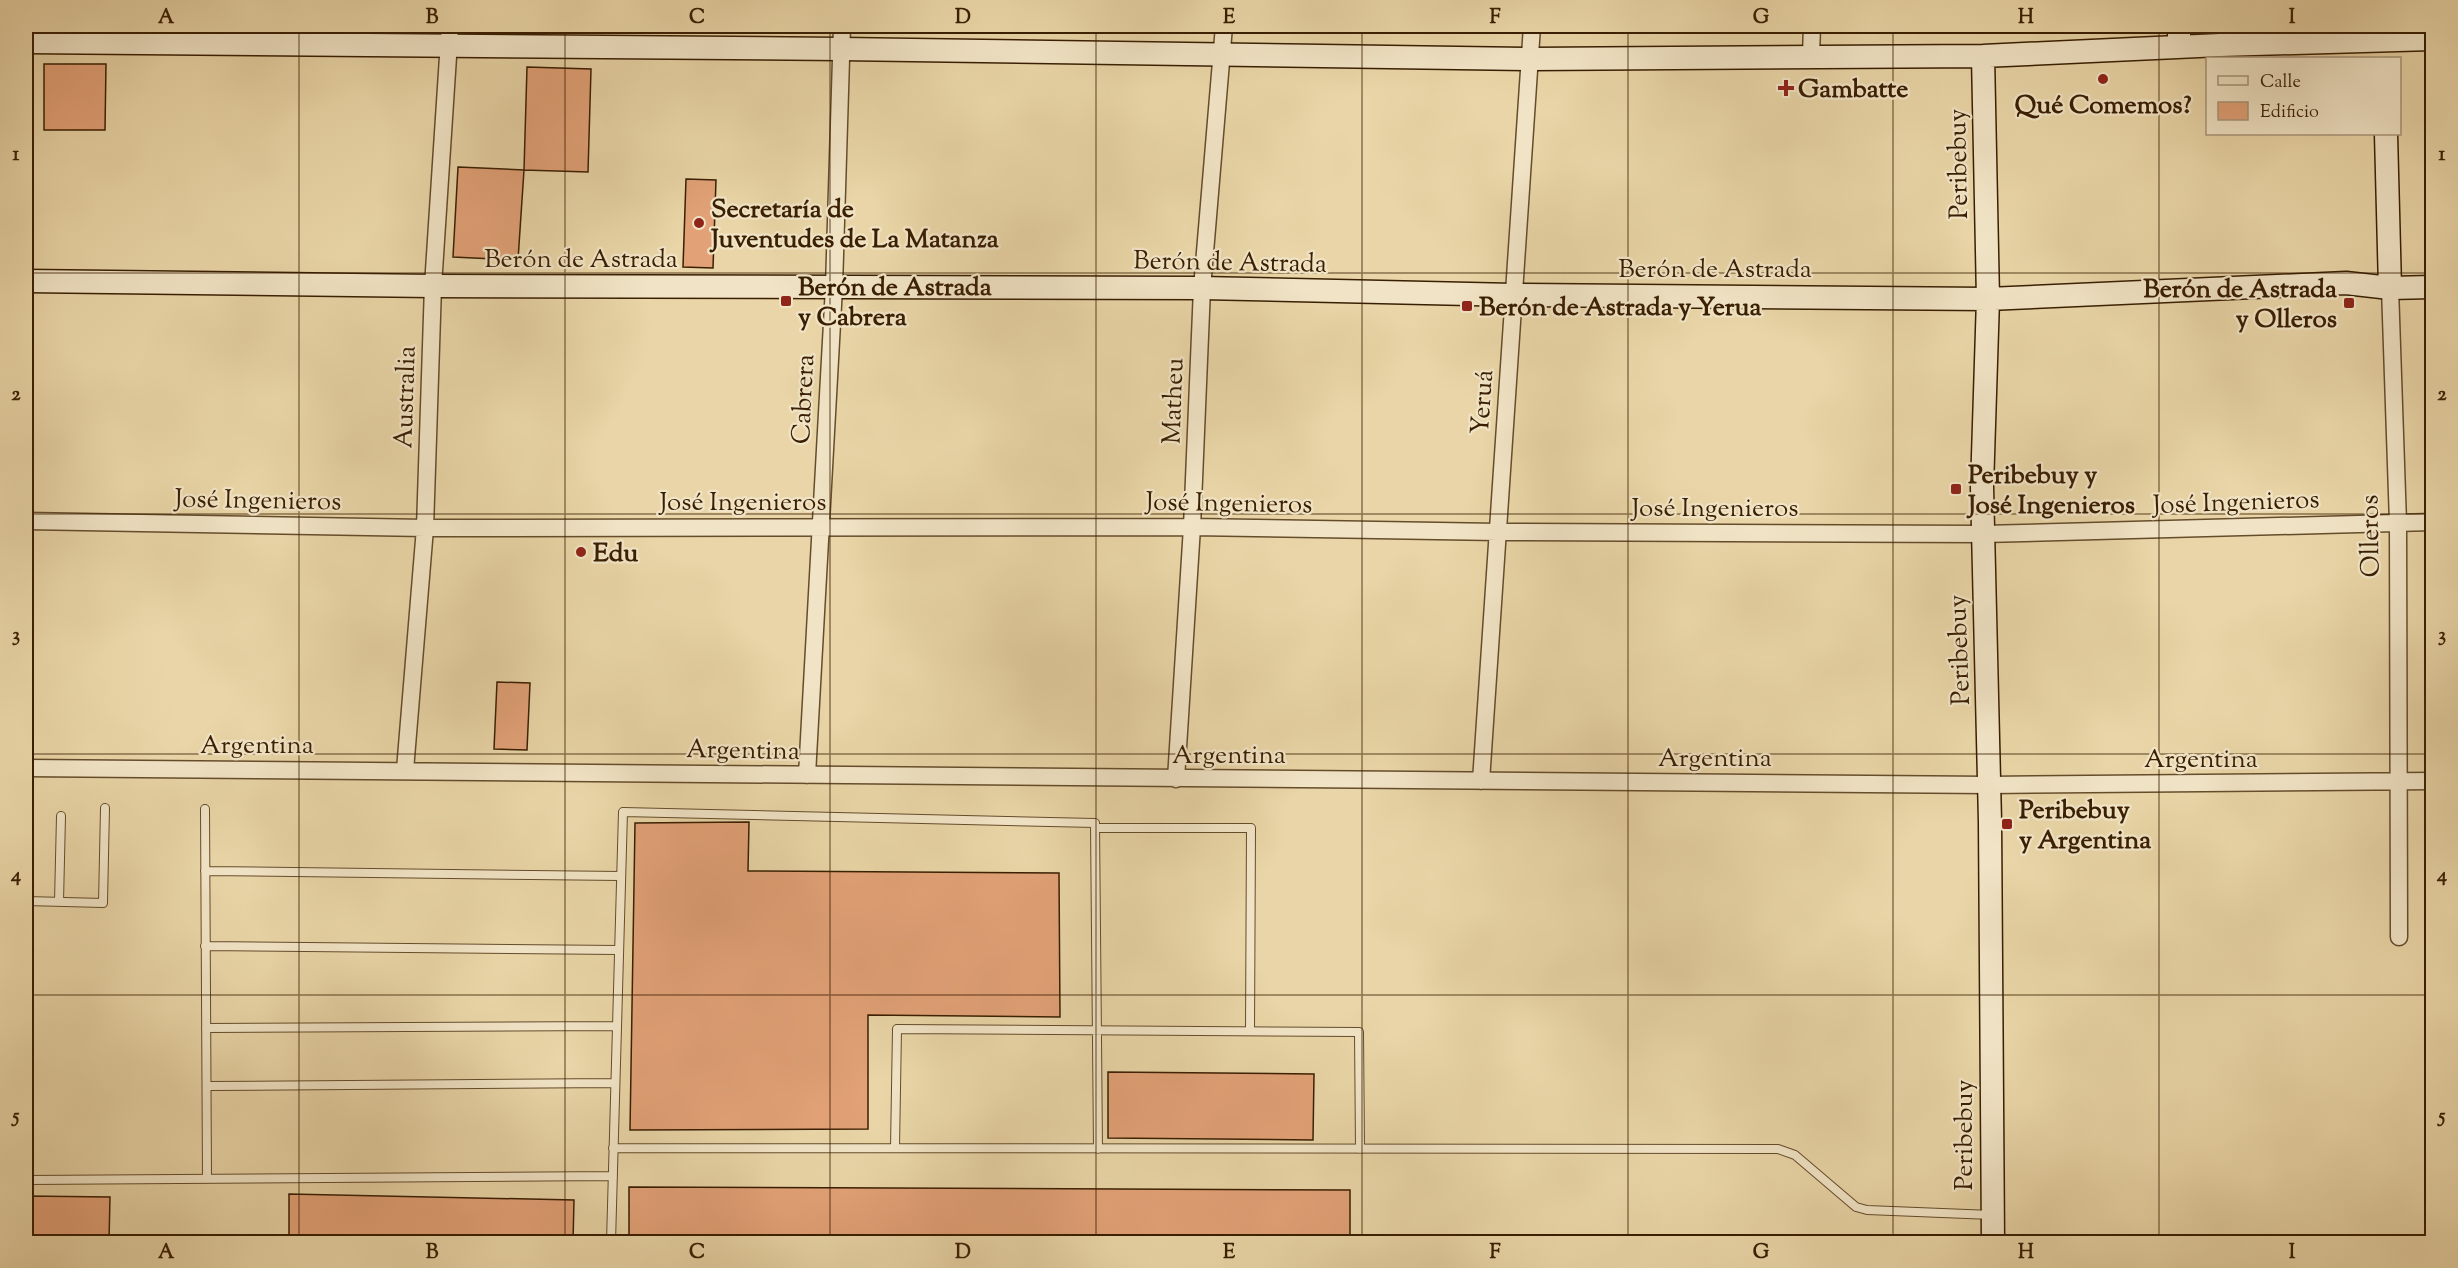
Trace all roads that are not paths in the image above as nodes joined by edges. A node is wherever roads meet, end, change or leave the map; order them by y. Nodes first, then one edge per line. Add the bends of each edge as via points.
1 (842, 26) edge
2 (1224, 26) edge
3 (1532, 26) edge
4 (1812, 26) edge
5 (449, 35) edge
6 (2179, 36) edge
7 (2433, 39) edge
8 (26, 42) edge
9 (841, 48) junction
10 (2385, 49) edge
11 (1222, 56) junction
12 (1811, 56) junction
13 (1983, 56) junction
14 (1530, 59) junction
15 (2386, 135) edge
16 (26, 281) edge
17 (433, 286) junction
18 (834, 287) junction
19 (2433, 287) edge
20 (1202, 288) junction
21 (2390, 288) junction
22 (1514, 295) junction
23 (1988, 299) junction
24 (26, 521) edge
25 (2433, 522) edge
26 (2397, 523) junction
27 (820, 526) junction
28 (1192, 527) junction
29 (425, 528) junction
30 (1498, 532) junction
31 (1983, 534) junction
32 (26, 768) edge
33 (405, 770) junction
34 (807, 775) junction
35 (1176, 779) junction
36 (1481, 781) junction
37 (2433, 781) edge
38 (2399, 782) junction
39 (1989, 785) junction
40 (105, 808) dead end
41 (205, 809) dead end
42 (61, 816) dead end
43 (1096, 828) junction
44 (205, 871) junction
45 (621, 876) junction
46 (26, 901) edge
47 (59, 902) junction
48 (2399, 937) dead end
49 (206, 946) junction
50 (619, 950) junction
51 (617, 1026) junction
52 (206, 1028) junction
53 (1096, 1030) junction
54 (1250, 1031) junction
55 (615, 1083) junction
56 (207, 1086) junction
57 (613, 1148) junction
58 (895, 1149) junction
59 (1098, 1149) junction
60 (1360, 1149) junction
61 (613, 1176) junction
62 (207, 1179) junction
63 (26, 1180) edge
64 (1992, 1215) junction
65 (611, 1242) edge
66 (1993, 1242) edge

1 - 9 street, Cabrera
2 - 11 street, Matheu
3 - 14 street, Yeruá
4 - 12 street
5 - 8 street
5 - 9 street
5 - 17 street, Australia
6 - 10 street
6 - 13 street
7 - 10 street
9 - 11 street
9 - 18 street, Cabrera
11 - 14 street
11 - 20 street, Matheu
12 - 13 street
12 - 14 street
13 - 23 street, Peribebuy
14 - 22 street, Yeruá
15 - 21 street, Olleros
16 - 17 street, Berón de Astrada
17 - 18 street, Berón de Astrada
17 - 29 street, Australia
18 - 20 street, Berón de Astrada
18 - 27 street, Cabrera
19 - 21 street, Berón de Astrada
20 - 22 street, Berón de Astrada
20 - 28 street, Matheu
21 - 23 street, Berón de Astrada via 2346,283
21 - 26 street, Olleros
22 - 23 street, Berón de Astrada
22 - 30 street, Yeruá
23 - 31 street, Peribebuy
24 - 29 street, José Ingenieros
25 - 26 street, José Ingenieros
26 - 31 street, José Ingenieros
26 - 38 street, Olleros
27 - 28 street, José Ingenieros
27 - 29 street, José Ingenieros
27 - 34 street, Cabrera
28 - 30 street, José Ingenieros
28 - 35 street, Matheu
29 - 33 street, Australia
30 - 31 street, José Ingenieros
30 - 36 street, Yeruá
31 - 39 street, Peribebuy
32 - 33 street, Argentina
33 - 34 street, Argentina
34 - 35 street, Argentina
35 - 36 street, Argentina
36 - 39 street, Argentina
37 - 38 street, Argentina
38 - 39 street, Argentina
38 - 48 street, Olleros
39 - 64 street, Peribebuy
40 - 47 lane via 103,903
41 - 44 lane
42 - 47 lane
43 - 45 lane via 1095,823 623,812
43 - 53 lane
43 - 54 lane via 1251,828
44 - 45 lane
44 - 49 lane
45 - 50 lane
46 - 47 lane
49 - 50 lane
49 - 52 lane
50 - 51 lane
51 - 52 lane
51 - 55 lane
52 - 56 lane
53 - 54 lane
53 - 58 lane via 897,1029
53 - 59 lane
54 - 60 lane via 1359,1032
55 - 56 lane
55 - 57 lane
56 - 62 lane
57 - 58 lane
57 - 61 lane
58 - 59 lane
59 - 60 lane
60 - 64 lane via 1778,1149 1795,1155 1856,1207
61 - 62 lane
61 - 65 lane
62 - 63 lane
64 - 66 street, Peribebuy

